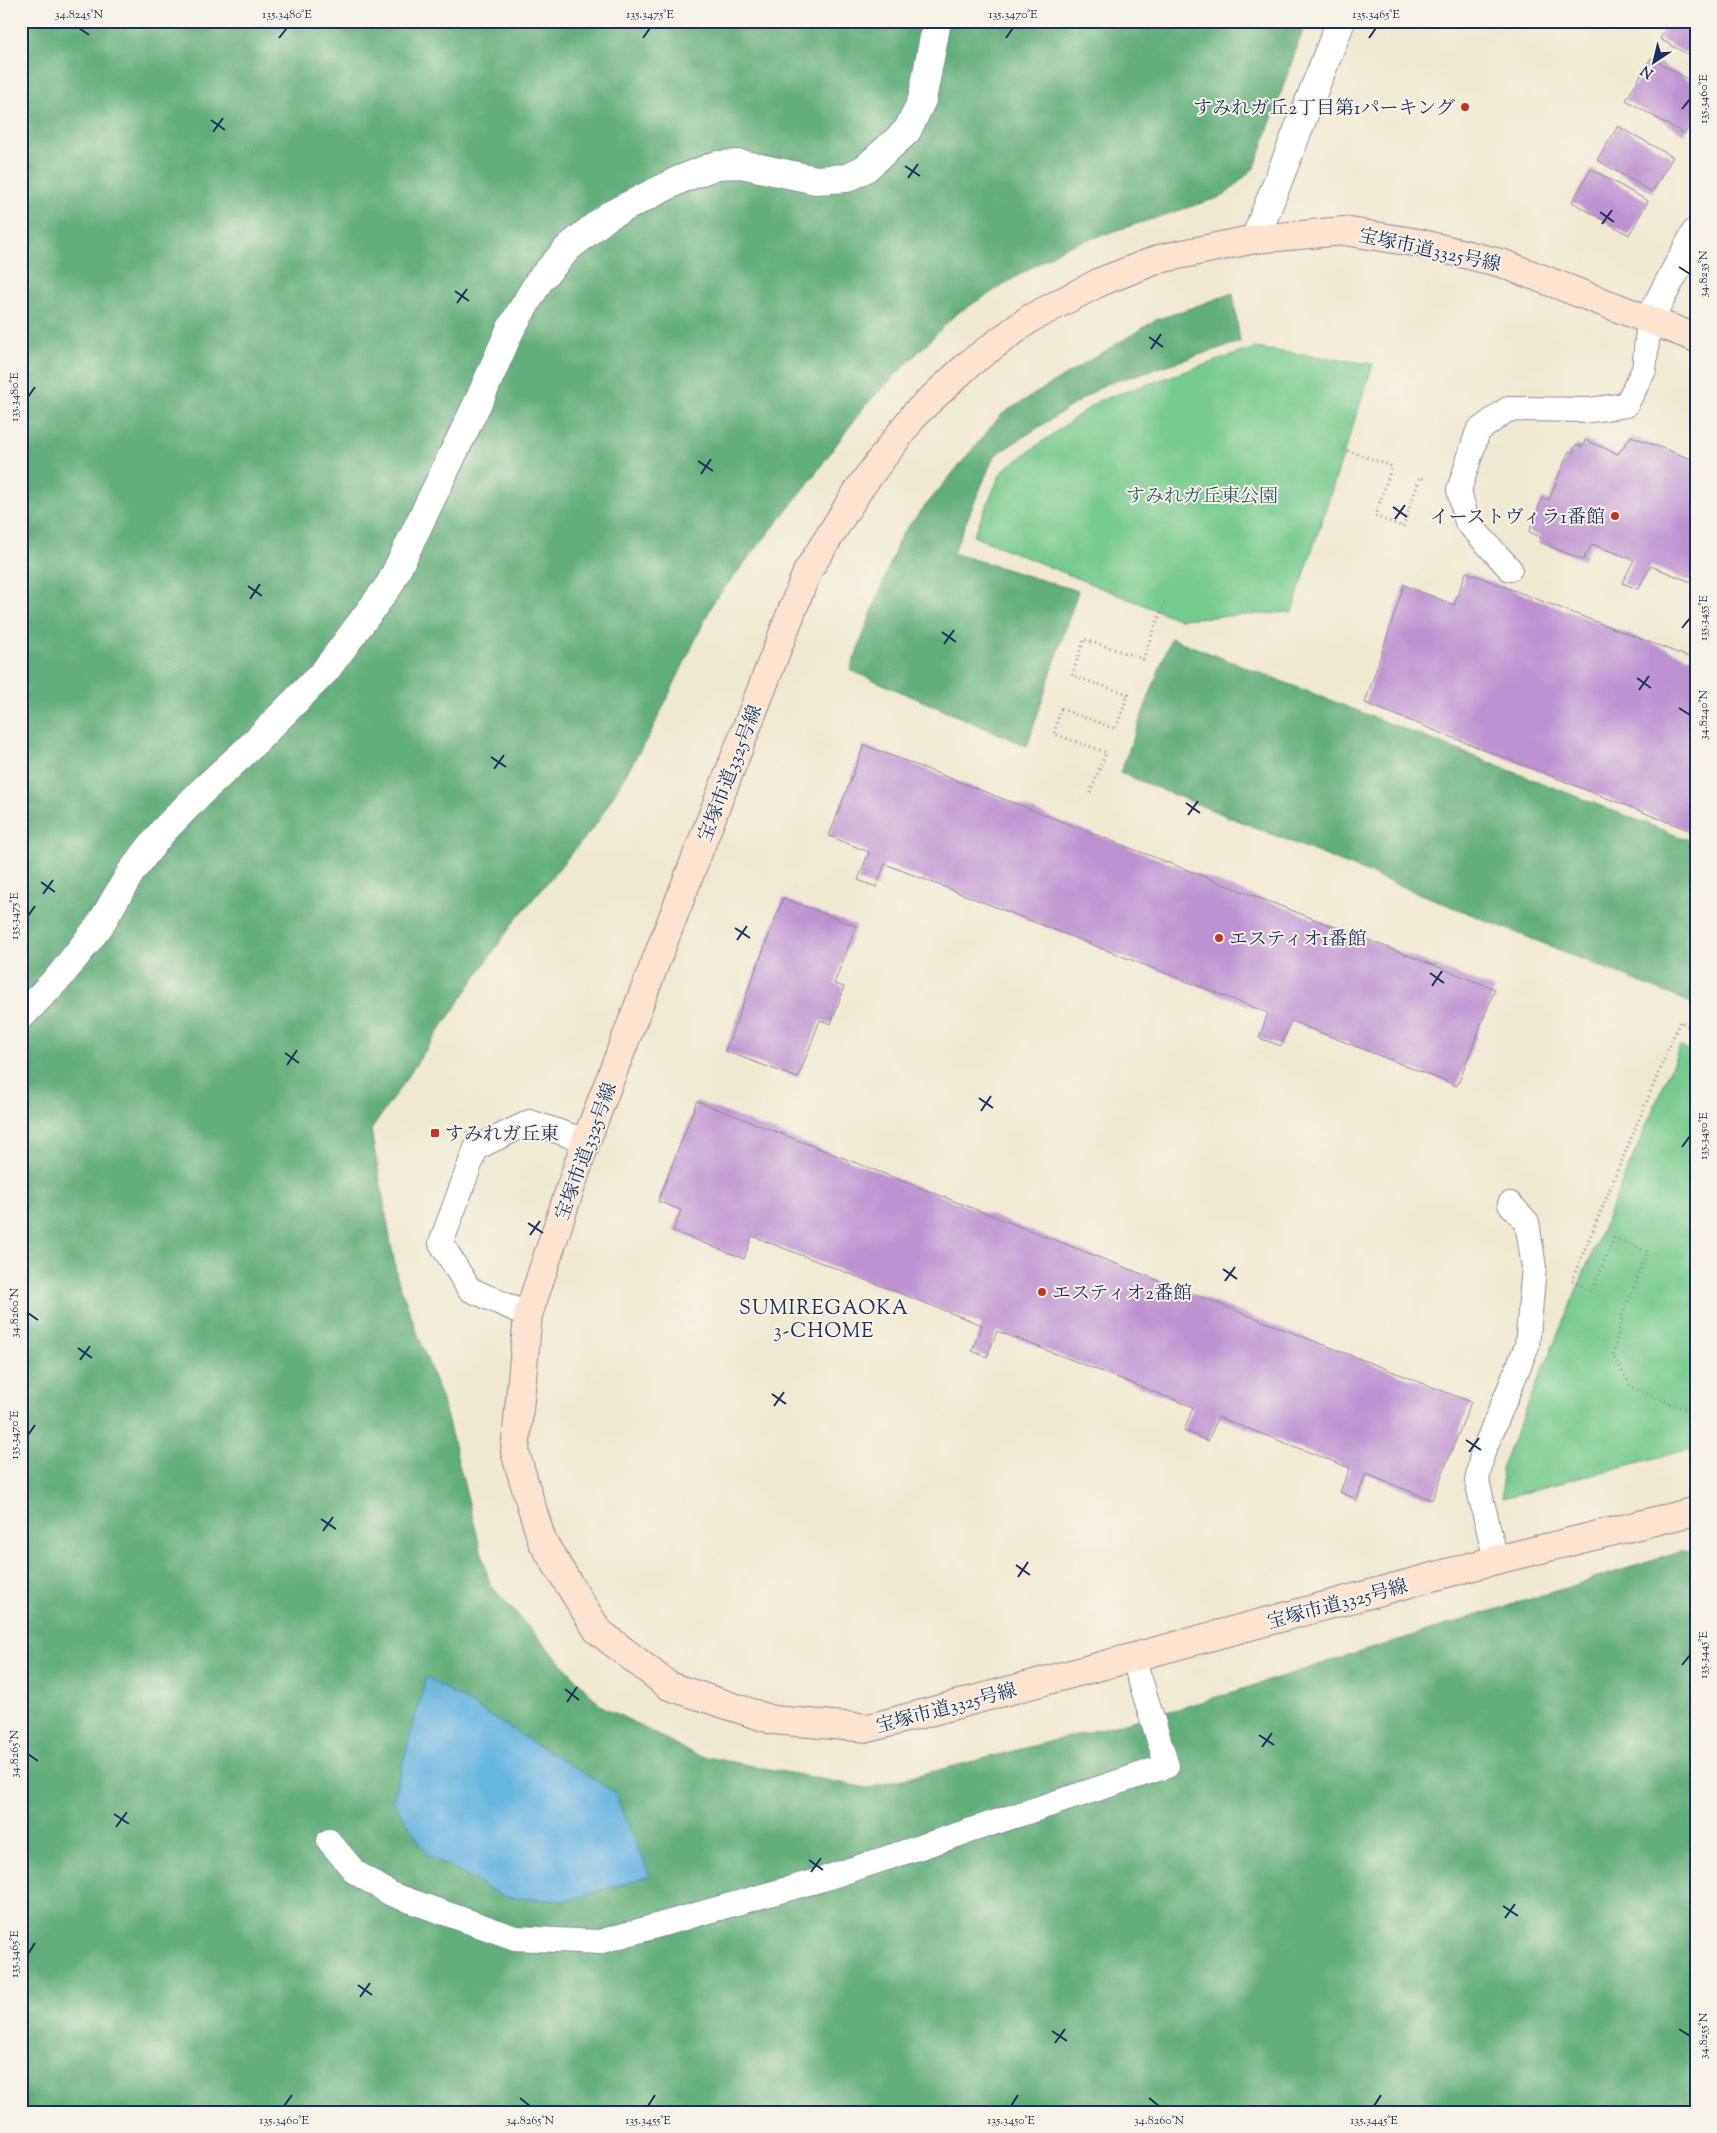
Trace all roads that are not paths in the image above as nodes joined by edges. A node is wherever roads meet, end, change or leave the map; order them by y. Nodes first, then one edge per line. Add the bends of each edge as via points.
1 (937, 21) edge
2 (1341, 21) edge
3 (1696, 232) edge
4 (1254, 239) junction
5 (1649, 320) junction
6 (1696, 338) edge
7 (1510, 569) dead end
8 (21, 1016) edge
9 (586, 1141) junction
10 (1510, 1204) dead end
11 (528, 1315) junction
12 (1696, 1510) edge
13 (1496, 1560) junction
14 (1133, 1657) junction
15 (329, 1840) dead end

1 - 8 street via 922,100 907,131 866,168 847,178 816,180 741,164 717,166 679,180 608,216 568,247 539,281 510,330 390,584 325,671 163,831 130,872 94,932 60,976
2 - 4 street
3 - 5 street
4 - 5 street, 宝塚市道3325号線 via 1344,231 1419,243 1500,263
4 - 9 street, 宝塚市道3325号線 via 1159,259 1100,282 1030,318 970,363 915,414 859,489 807,572
5 - 6 street, 宝塚市道3325号線
5 - 7 lane via 1644,370 1626,405 1590,410 1508,409 1478,432 1459,490 1467,522
9 - 11 street, 宝塚市道3325号線
9 - 11 lane via 530,1122 476,1148 441,1243 469,1290
10 - 13 lane via 1527,1222 1534,1267 1527,1346 1482,1455 1477,1481
11 - 14 street, 宝塚市道3325号線 via 515,1452 542,1541 598,1631 669,1686 773,1720 869,1728
12 - 13 street, 宝塚市道3325号線
13 - 14 street, 宝塚市道3325号線
14 - 15 lane via 1167,1766 823,1879 599,1942 515,1938 391,1894 355,1872

